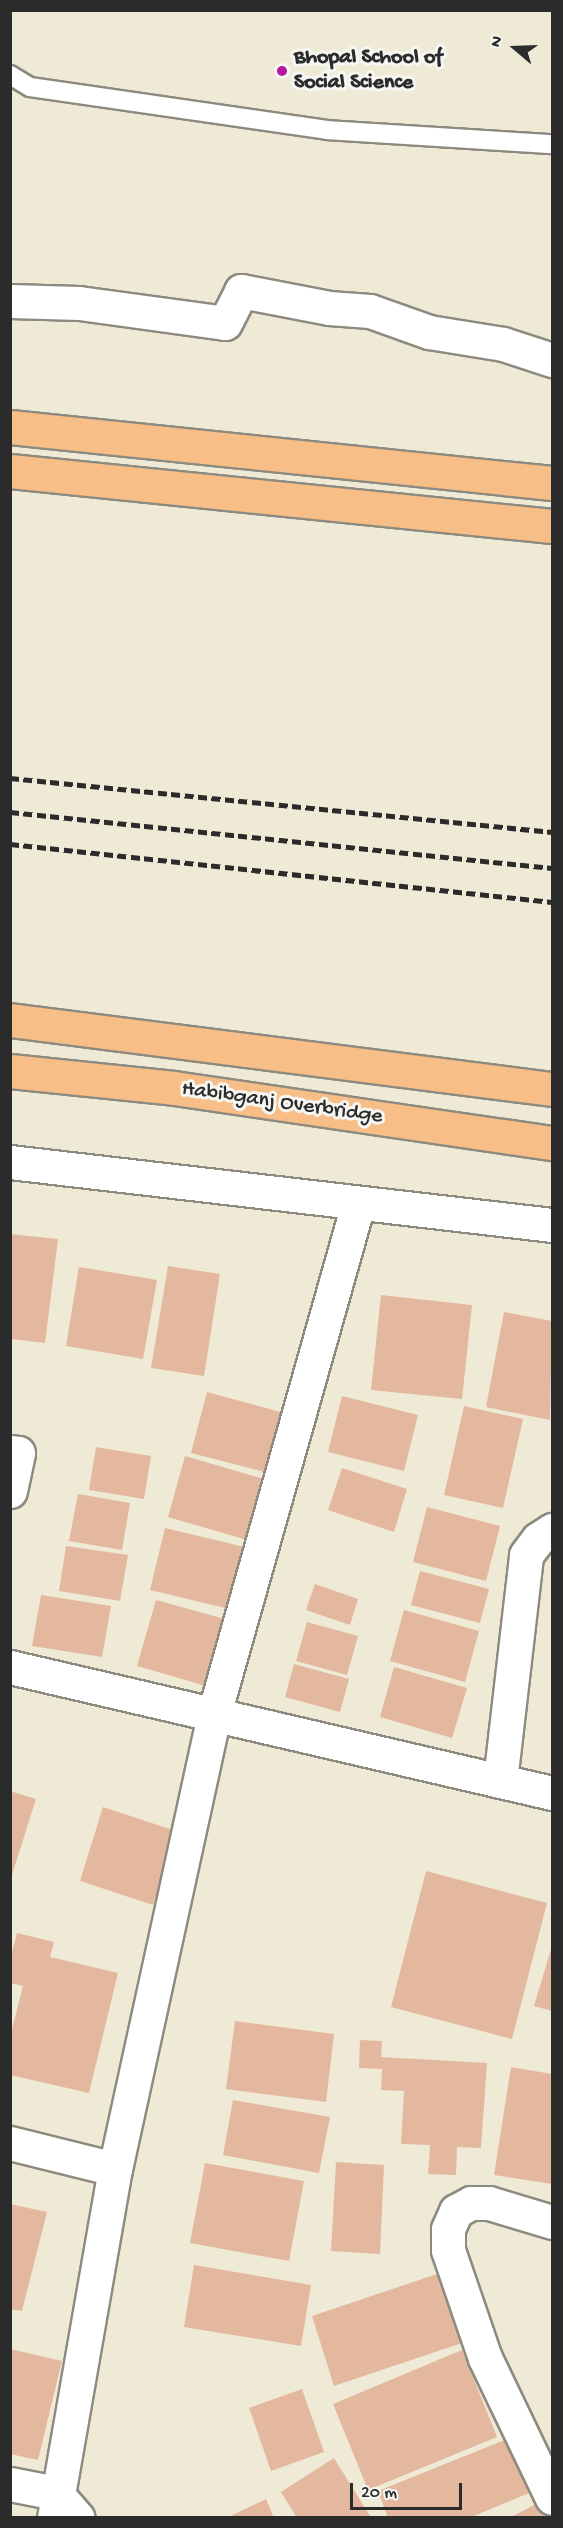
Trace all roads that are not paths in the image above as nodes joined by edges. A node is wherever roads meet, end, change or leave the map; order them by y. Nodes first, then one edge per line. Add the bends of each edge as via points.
1 (10, 75) edge
2 (552, 144) edge
3 (10, 301) edge
4 (552, 360) edge
5 (10, 427) edge
6 (10, 471) edge
7 (552, 483) edge
8 (552, 526) edge
9 (10, 1020) edge
10 (10, 1071) edge
11 (552, 1089) edge
12 (552, 1143) edge
13 (10, 1162) edge
14 (358, 1204) junction
15 (552, 1225) edge
16 (10, 1452) edge
17 (10, 1491) edge
18 (552, 1530) edge
19 (10, 1667) edge
20 (214, 1714) junction
21 (500, 1781) junction
22 (552, 1793) edge
23 (10, 2143) edge
24 (115, 2169) junction
25 (552, 2222) edge
26 (10, 2484) edge
27 (552, 2498) edge
28 (55, 2505) edge
29 (78, 2517) edge

1 - 2 lane via 30,87 327,130
3 - 4 street via 79,303 225,323 241,291 329,308 370,311 429,332 503,344
5 - 7 main road
6 - 8 main road
9 - 11 main road
10 - 12 main road, Habibganj Overbridge via 174,1088
13 - 14 street
14 - 15 street
14 - 20 street
16 - 17 street via 18,1453
18 - 21 street via 538,1539 526,1555
19 - 20 street
20 - 21 street
20 - 24 street
21 - 22 street
23 - 24 street
24 - 28 street
25 - 27 street via 489,2203 471,2203 456,2211 448,2229 448,2250 485,2358
26 - 28 street
28 - 29 street

